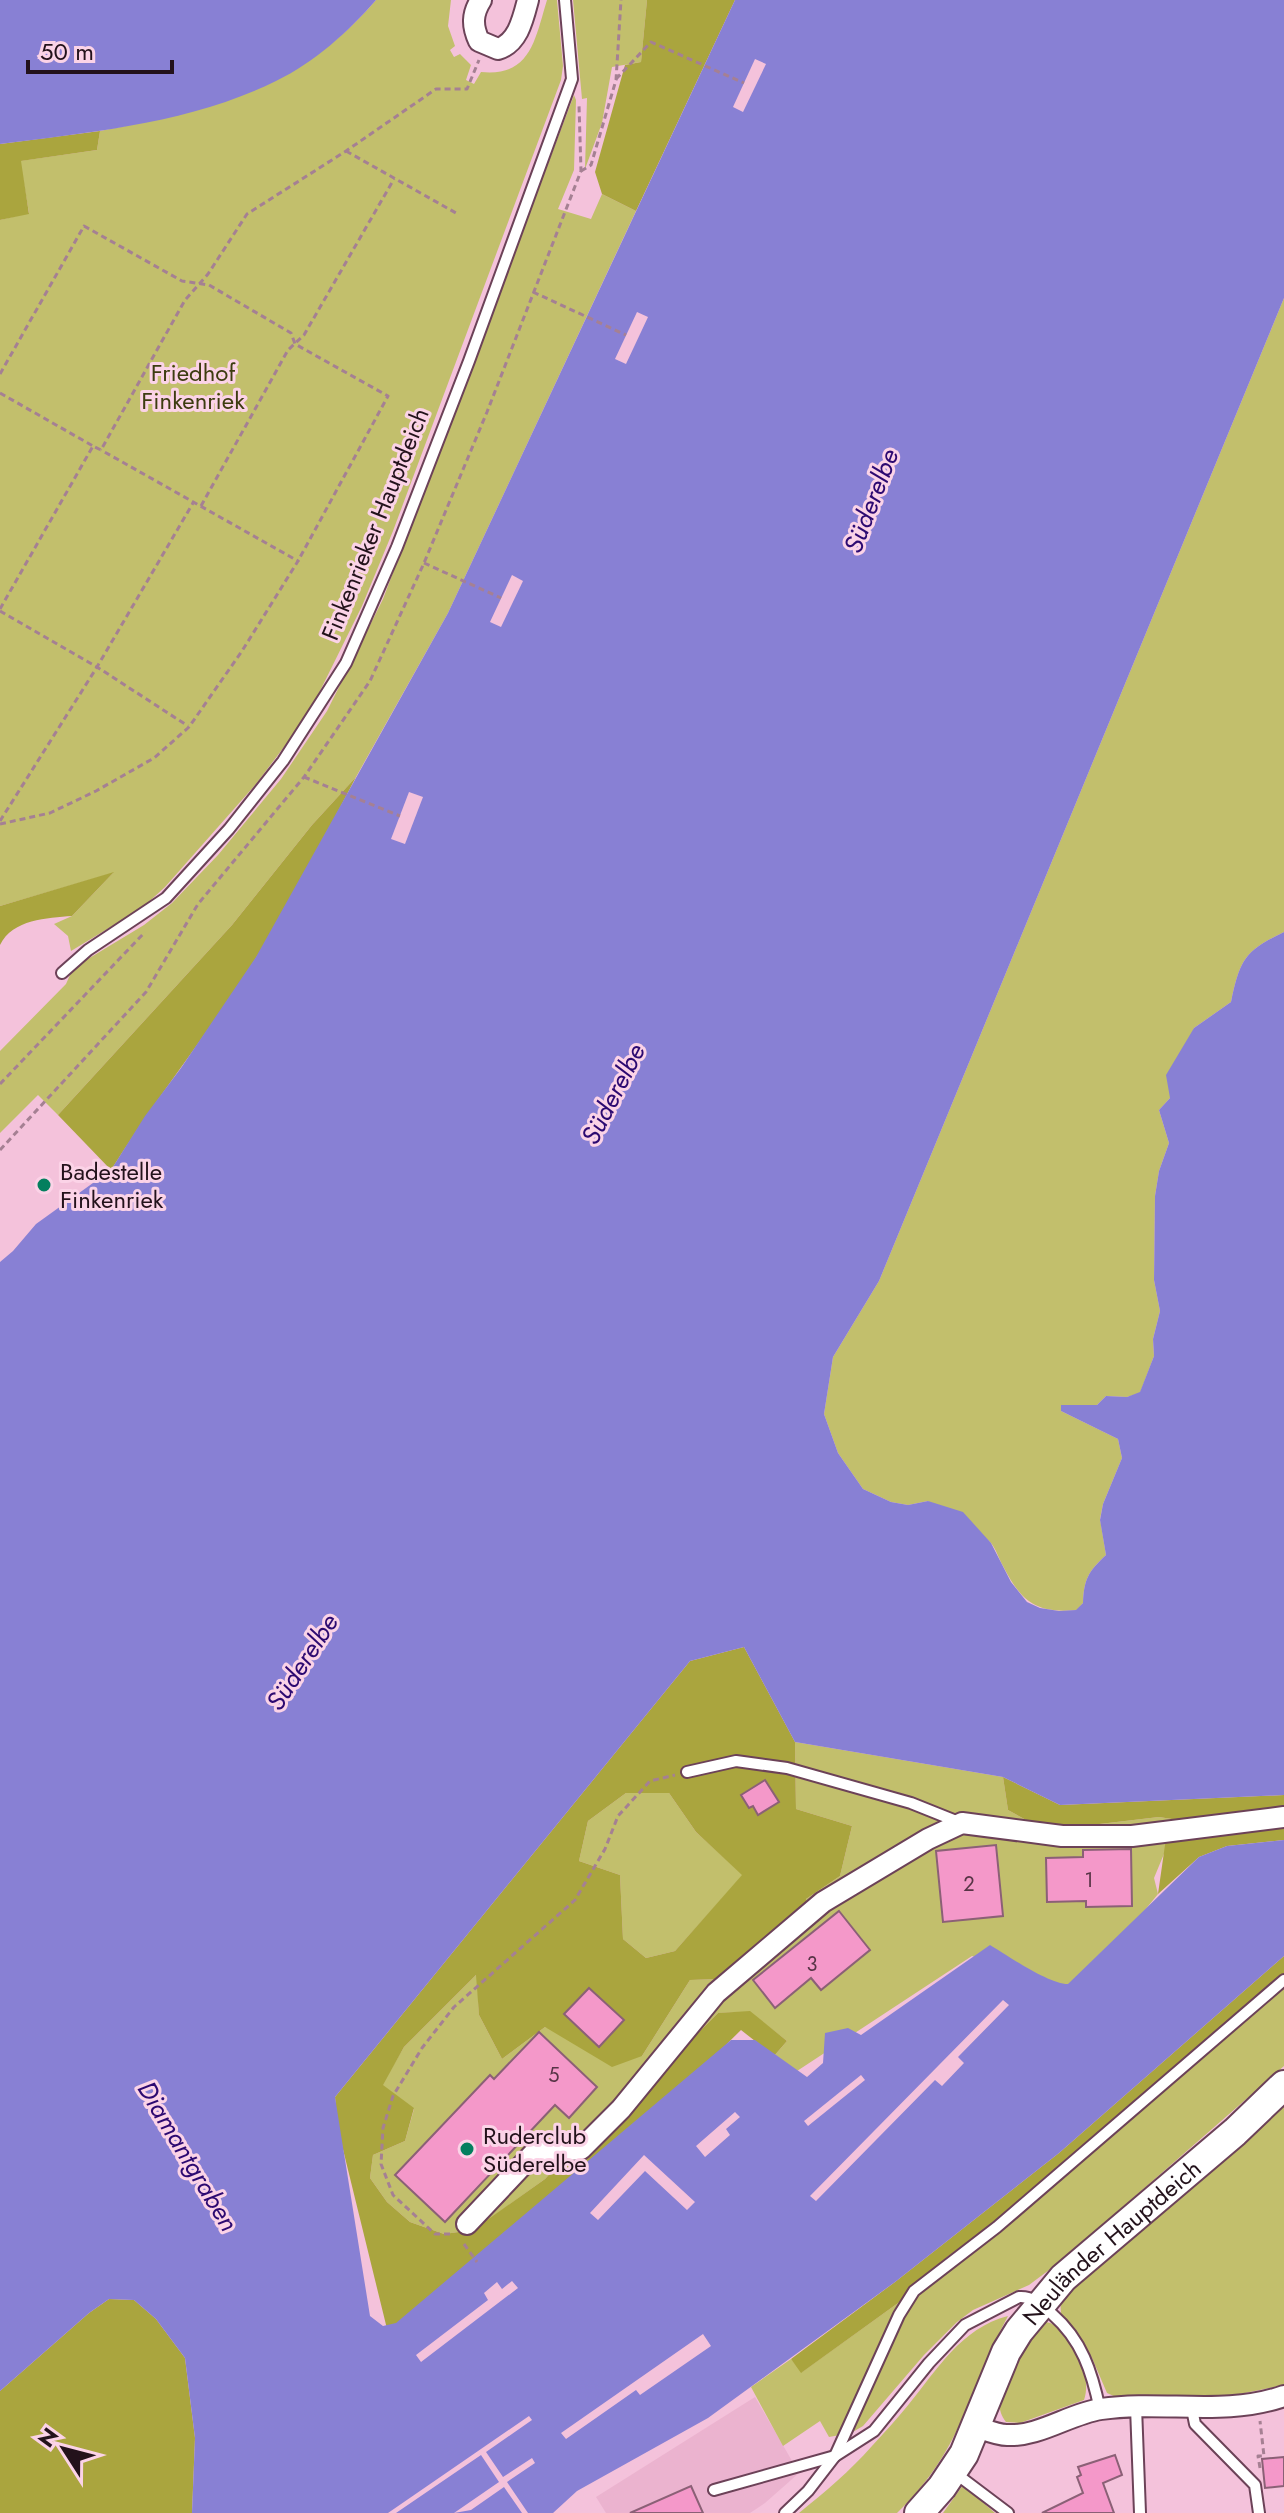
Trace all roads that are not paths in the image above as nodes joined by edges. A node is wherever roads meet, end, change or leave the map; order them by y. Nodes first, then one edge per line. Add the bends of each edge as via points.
1 (481, 0) edge
2 (528, 0) edge
3 (565, 0) edge
4 (62, 973) dead end
5 (687, 1772) road end
6 (1284, 1817) edge
7 (962, 1823) junction
8 (1284, 1980) edge
9 (1284, 2085) edge
10 (462, 2229) road end
11 (1040, 2303) junction
12 (1284, 2396) edge
13 (1136, 2407) junction
14 (1192, 2409) junction
15 (1100, 2410) junction
16 (977, 2427) junction
17 (835, 2456) junction
18 (954, 2471) junction
19 (714, 2490) dead end
20 (785, 2513) edge
21 (919, 2513) edge
22 (1008, 2513) edge
23 (1140, 2513) edge
24 (1259, 2513) edge

1 - 2 street via 474,31 479,41 498,49 515,36
3 - 4 lane, Finkenrieker Hauptdeich via 572,79 469,361 346,663 283,761 166,898
5 - 7 lane via 736,1761 787,1768
6 - 7 street via 1132,1836 1062,1836
7 - 10 street via 823,1902 716,1993 621,2109 581,2149 534,2153
8 - 17 lane via 997,2227 914,2291
9 - 11 street, Neuländer Hauptdeich
11 - 15 lane via 1080,2347
11 - 16 street, Neuländer Hauptdeich via 1006,2352
11 - 17 lane via 1019,2297 965,2325 874,2431
12 - 14 street via 1242,2407
13 - 14 street
13 - 15 street
13 - 23 lane
14 - 24 lane via 1195,2424 1255,2485
15 - 16 street via 1021,2434
16 - 18 street, Neuländer Hauptdeich
17 - 19 lane
17 - 20 lane
18 - 21 street, Neuländer Hauptdeich
18 - 22 lane

